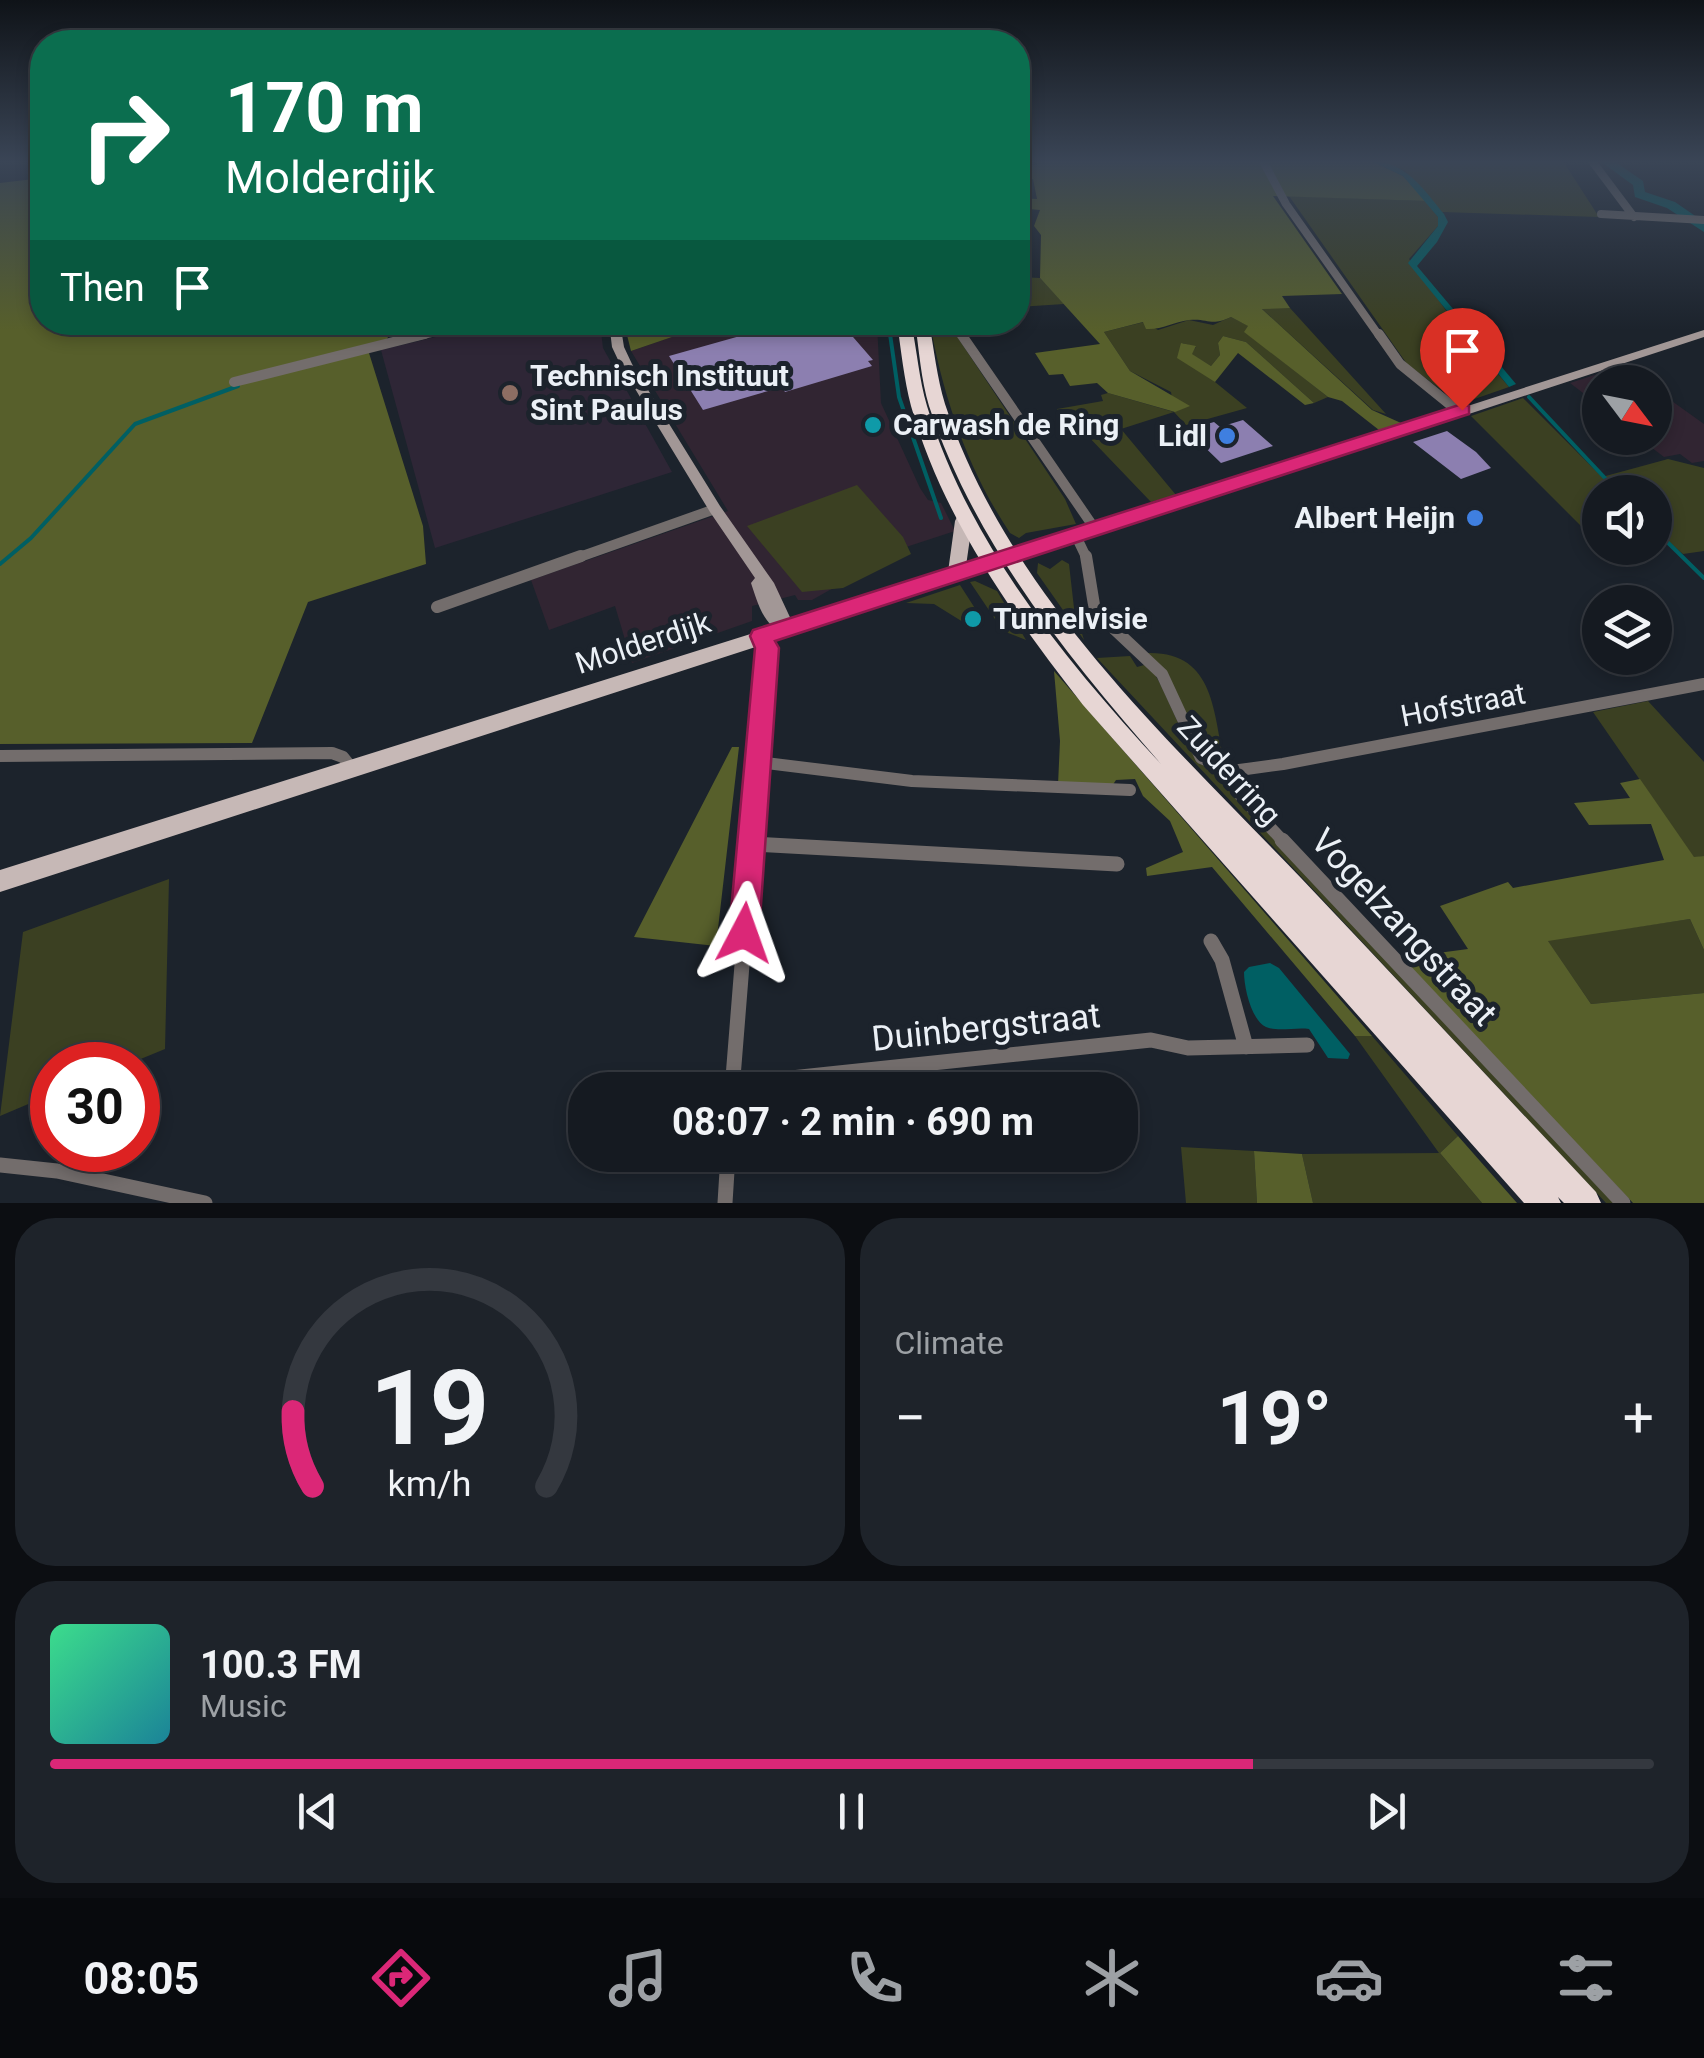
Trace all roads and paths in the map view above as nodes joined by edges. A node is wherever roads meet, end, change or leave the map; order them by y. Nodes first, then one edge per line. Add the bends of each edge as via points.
1 (1295, 217) edge
2 (1654, 217) edge
3 (1702, 220) edge
4 (1704, 332) edge
5 (421, 335) edge
6 (616, 335) edge
7 (905, 335) edge
8 (924, 335) edge
9 (962, 335) edge
10 (234, 382) dead end
11 (1458, 411) junction
12 (715, 510) junction
13 (965, 517) junction
14 (1095, 529) junction
15 (1076, 536) junction
16 (1002, 561) junction
17 (955, 576) junction
18 (438, 606) dead end
19 (786, 628) junction
20 (761, 636) junction
21 (1704, 684) edge
22 (0, 756) edge
23 (758, 762) junction
24 (352, 767) junction
25 (1232, 771) junction
26 (1130, 790) dead end
27 (750, 844) junction
28 (1117, 864) dead end
29 (0, 880) edge
30 (1211, 941) dead end
31 (1306, 1045) dead end
32 (1246, 1046) junction
33 (733, 1072) edge
34 (866, 1072) edge
35 (0, 1165) edge
36 (727, 1172) edge
37 (205, 1203) edge
38 (725, 1203) edge
39 (1544, 1203) edge
40 (1585, 1203) edge
41 (1623, 1203) edge

1 - 11 street via 1400,364
2 - 3 street
4 - 11 main road, Molderdijk
5 - 10 street
6 - 12 main road via 626,364
7 - 13 highway, Zuiderring via 923,418
8 - 16 highway, Zuiderring via 948,435
9 - 14 street
11 - 14 main road, Molderdijk
12 - 18 street
12 - 19 main road via 751,565 770,615
13 - 16 highway, Zuiderring
13 - 17 main road
14 - 15 main road, Molderdijk
15 - 16 main road, Molderdijk
15 - 25 street, Vogelzangstraat via 1101,620 1162,674 1201,758
16 - 17 main road, Molderdijk
16 - 39 highway, Zuiderring via 1055,655 1124,738
16 - 40 highway, Zuiderring via 1143,726
17 - 19 main road, Molderdijk
19 - 20 main road, Molderdijk
20 - 23 street via 767,648
20 - 24 main road, Molderdijk
21 - 25 street, Hofstraat
22 - 24 street via 332,753
23 - 26 street via 912,781
23 - 27 street
24 - 29 main road, Molderdijk
25 - 41 street, Vogelzangstraat via 1240,795
27 - 28 street
27 - 33 street
30 - 32 street
31 - 32 street, Duinbergstraat
32 - 34 street, Duinbergstraat via 1188,1048 1151,1040
35 - 37 street
36 - 38 street

